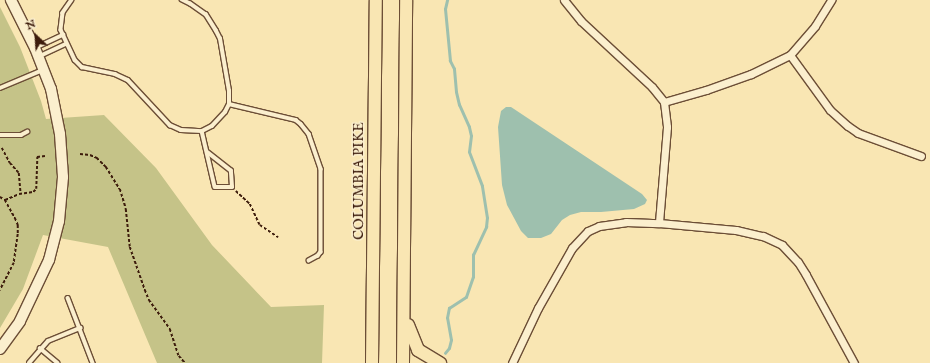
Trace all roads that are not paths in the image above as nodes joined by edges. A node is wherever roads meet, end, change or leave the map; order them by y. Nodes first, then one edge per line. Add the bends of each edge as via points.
1 (10, 0) edge
2 (72, 0) edge
3 (182, 0) edge
4 (376, 0) edge
5 (407, 0) edge
6 (564, 0) edge
7 (831, 0) edge
8 (63, 35) junction
9 (66, 44) junction
10 (37, 52) junction
11 (790, 55) junction
12 (44, 69) junction
13 (0, 88) edge
14 (664, 102) junction
15 (229, 104) junction
16 (202, 131) junction
17 (27, 132) dead end
18 (0, 135) edge
19 (208, 153) junction
20 (921, 156) dead end
21 (659, 223) junction
22 (309, 262) dead end
23 (68, 298) dead end
24 (404, 313) junction
25 (80, 328) junction
26 (40, 348) junction
27 (0, 349) edge
28 (29, 363) edge
29 (58, 363) edge
30 (93, 363) edge
31 (372, 363) edge
32 (403, 363) edge
33 (441, 363) edge
34 (512, 363) edge
35 (854, 363) edge

1 - 10 main road
2 - 8 lane via 66,6 61,20
3 - 15 lane via 206,15 216,30 229,91
4 - 31 highway, COLUMBIA PIKE
5 - 24 highway
6 - 14 street via 581,21 652,86
7 - 11 street via 815,26
8 - 9 lane
8 - 10 lane
9 - 10 lane
9 - 16 lane via 82,67 115,74 128,80 170,126 181,130
10 - 12 main road
11 - 14 street via 751,74
11 - 20 street via 830,110 848,126 858,133
12 - 13 lane
12 - 27 main road via 56,112 62,152 63,177 59,221 50,260 20,321
14 - 21 street via 667,128
15 - 16 lane via 220,120
15 - 22 lane via 296,120 309,134 321,169 320,252
16 - 19 lane
17 - 18 lane via 21,135
19 - 19 lane via 215,187 232,187 230,171
21 - 34 street via 612,223 599,226 581,237 549,288
21 - 35 street via 752,232 782,245 806,275
23 - 25 lane
24 - 32 highway
24 - 33 highway via 418,350
25 - 26 lane via 53,339
25 - 30 lane
26 - 28 lane
26 - 29 lane

